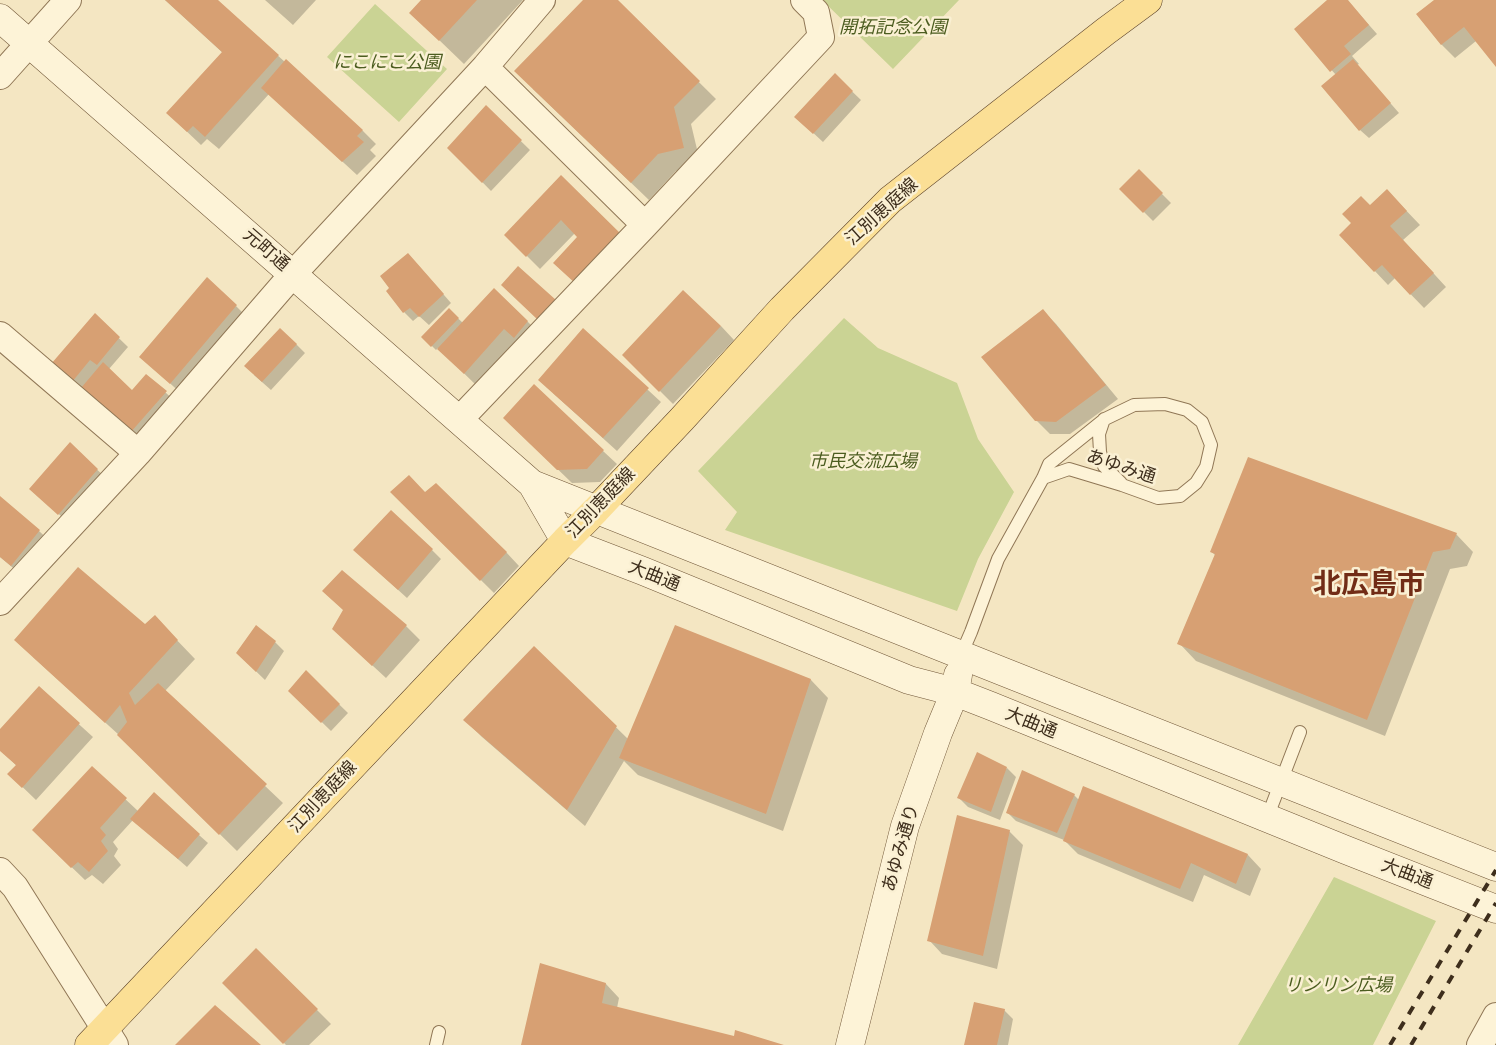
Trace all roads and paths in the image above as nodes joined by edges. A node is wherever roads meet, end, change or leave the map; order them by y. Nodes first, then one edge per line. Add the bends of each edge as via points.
1 (68, 0) edge
2 (542, 0) edge
3 (804, 0) edge
4 (1148, 0) edge
5 (0, 18) edge
6 (29, 43) junction
7 (484, 67) junction
8 (0, 76) edge
9 (645, 224) junction
10 (293, 274) junction
11 (0, 335) edge
12 (1105, 418) junction
13 (459, 420) junction
14 (138, 453) junction
15 (1043, 478) junction
16 (532, 484) junction
17 (1122, 485) junction
18 (596, 510) junction
19 (565, 540) junction
20 (0, 602) edge
21 (961, 655) junction
22 (955, 692) junction
23 (1300, 732) dead end
24 (1281, 781) junction
25 (1267, 818) junction
26 (1496, 867) edge
27 (0, 871) edge
28 (1496, 909) edge
29 (1496, 1016) edge
30 (439, 1032) dead end
31 (103, 1040) edge
32 (436, 1045) edge
33 (850, 1045) edge
34 (1480, 1045) edge

1 - 6 street
2 - 7 street
3 - 9 street via 816,12 821,36
4 - 18 main road, 江別恵庭線 via 890,200 782,309
5 - 6 main road, 元町通
6 - 8 street
6 - 10 main road, 元町通
7 - 9 street
7 - 10 street
9 - 13 street
10 - 13 main road, 元町通
10 - 14 street
11 - 14 street
12 - 15 lane, あゆみ通 via 1049,464
12 - 17 lane via 1099,434 1100,452 1104,466
12 - 17 lane, あゆみ通 via 1134,405 1165,404 1188,410 1202,422 1211,445 1206,467 1196,484 1180,496 1158,498
13 - 16 main road, 元町通
14 - 20 street
15 - 17 lane, あゆみ通 via 1070,469
15 - 21 lane, あゆみ通 via 998,559
16 - 18 main road, 大曲通
16 - 19 main road
18 - 19 main road, 江別恵庭線
18 - 21 main road, 大曲通
19 - 22 main road, 大曲通 via 909,680
19 - 31 main road, 江別恵庭線
21 - 22 main road, あゆみ通り
21 - 24 main road, 大曲通
22 - 25 main road, 大曲通
22 - 33 main road, あゆみ通り via 905,826
23 - 24 lane
24 - 25 lane
24 - 26 main road, 大曲通
25 - 28 main road, 大曲通
27 - 31 street via 16,887
29 - 34 street
30 - 32 lane

